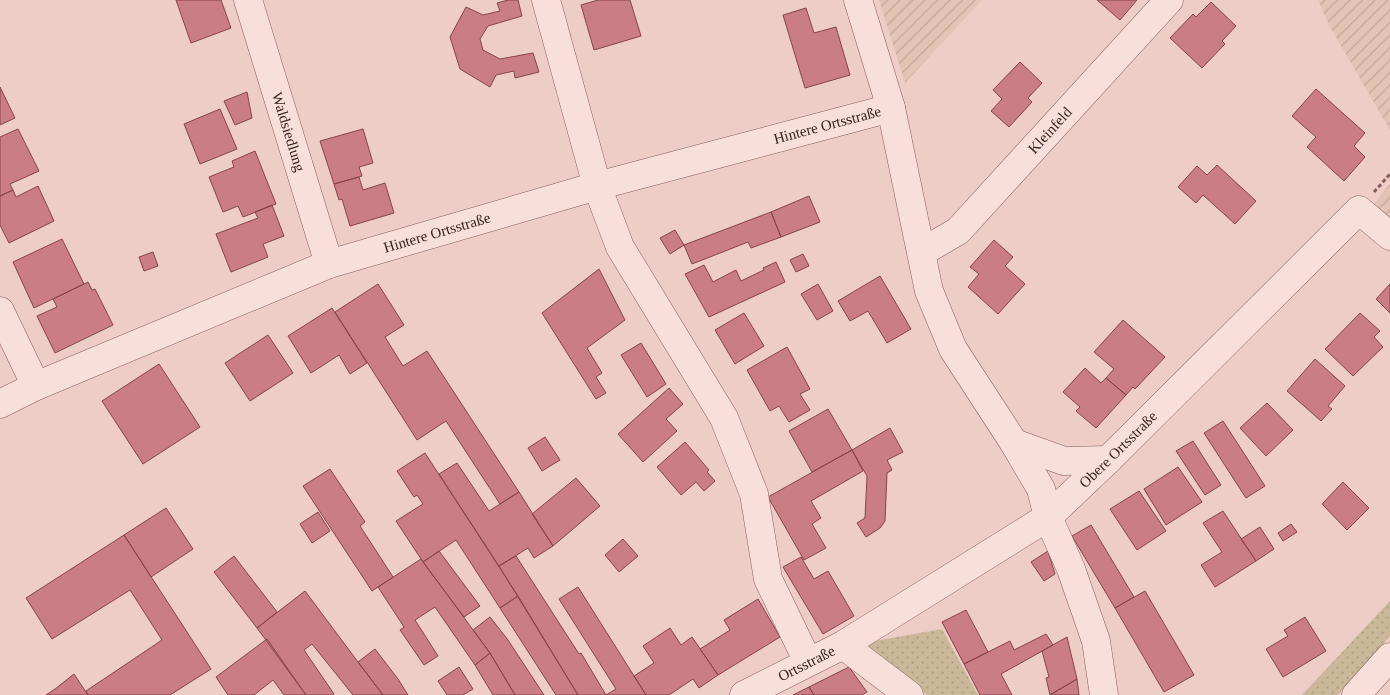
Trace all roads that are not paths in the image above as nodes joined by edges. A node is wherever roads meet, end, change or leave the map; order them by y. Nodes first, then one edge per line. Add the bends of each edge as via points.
1 (248, 0) edge
2 (546, 0) edge
3 (858, 0) edge
4 (1169, 0) edge
5 (891, 108) junction
6 (598, 186) junction
7 (1390, 236) edge
8 (922, 252) junction
9 (329, 264) junction
10 (0, 312) edge
11 (36, 386) junction
12 (0, 404) edge
13 (1014, 443) junction
14 (1108, 460) junction
15 (1048, 517) junction
16 (843, 645) junction
17 (1390, 657) edge
18 (808, 662) junction
19 (744, 695) edge
20 (909, 695) edge
21 (1104, 695) edge
22 (1356, 695) edge

1 - 9 street, Waldsiedlung
2 - 6 street
3 - 5 street
4 - 8 street, Kleinfeld via 958,231
5 - 6 street, Hintere Ortsstraße
5 - 8 street
6 - 9 street, Hintere Ortsstraße
6 - 18 street via 620,247 724,418 754,494 768,579
7 - 14 street, Obere Ortsstraße via 1359,210
8 - 13 street via 929,291 952,349
9 - 11 street, Hintere Ortsstraße
10 - 11 street
11 - 12 street, Hintere Ortsstraße
13 - 14 street via 1064,461
13 - 15 street via 1041,489
14 - 15 street, Obere Ortsstraße
15 - 16 street, Obere Ortsstraße
15 - 21 street via 1096,641
16 - 18 street, Ortsstraße
16 - 20 street
17 - 22 street
18 - 19 street, Ortsstraße

